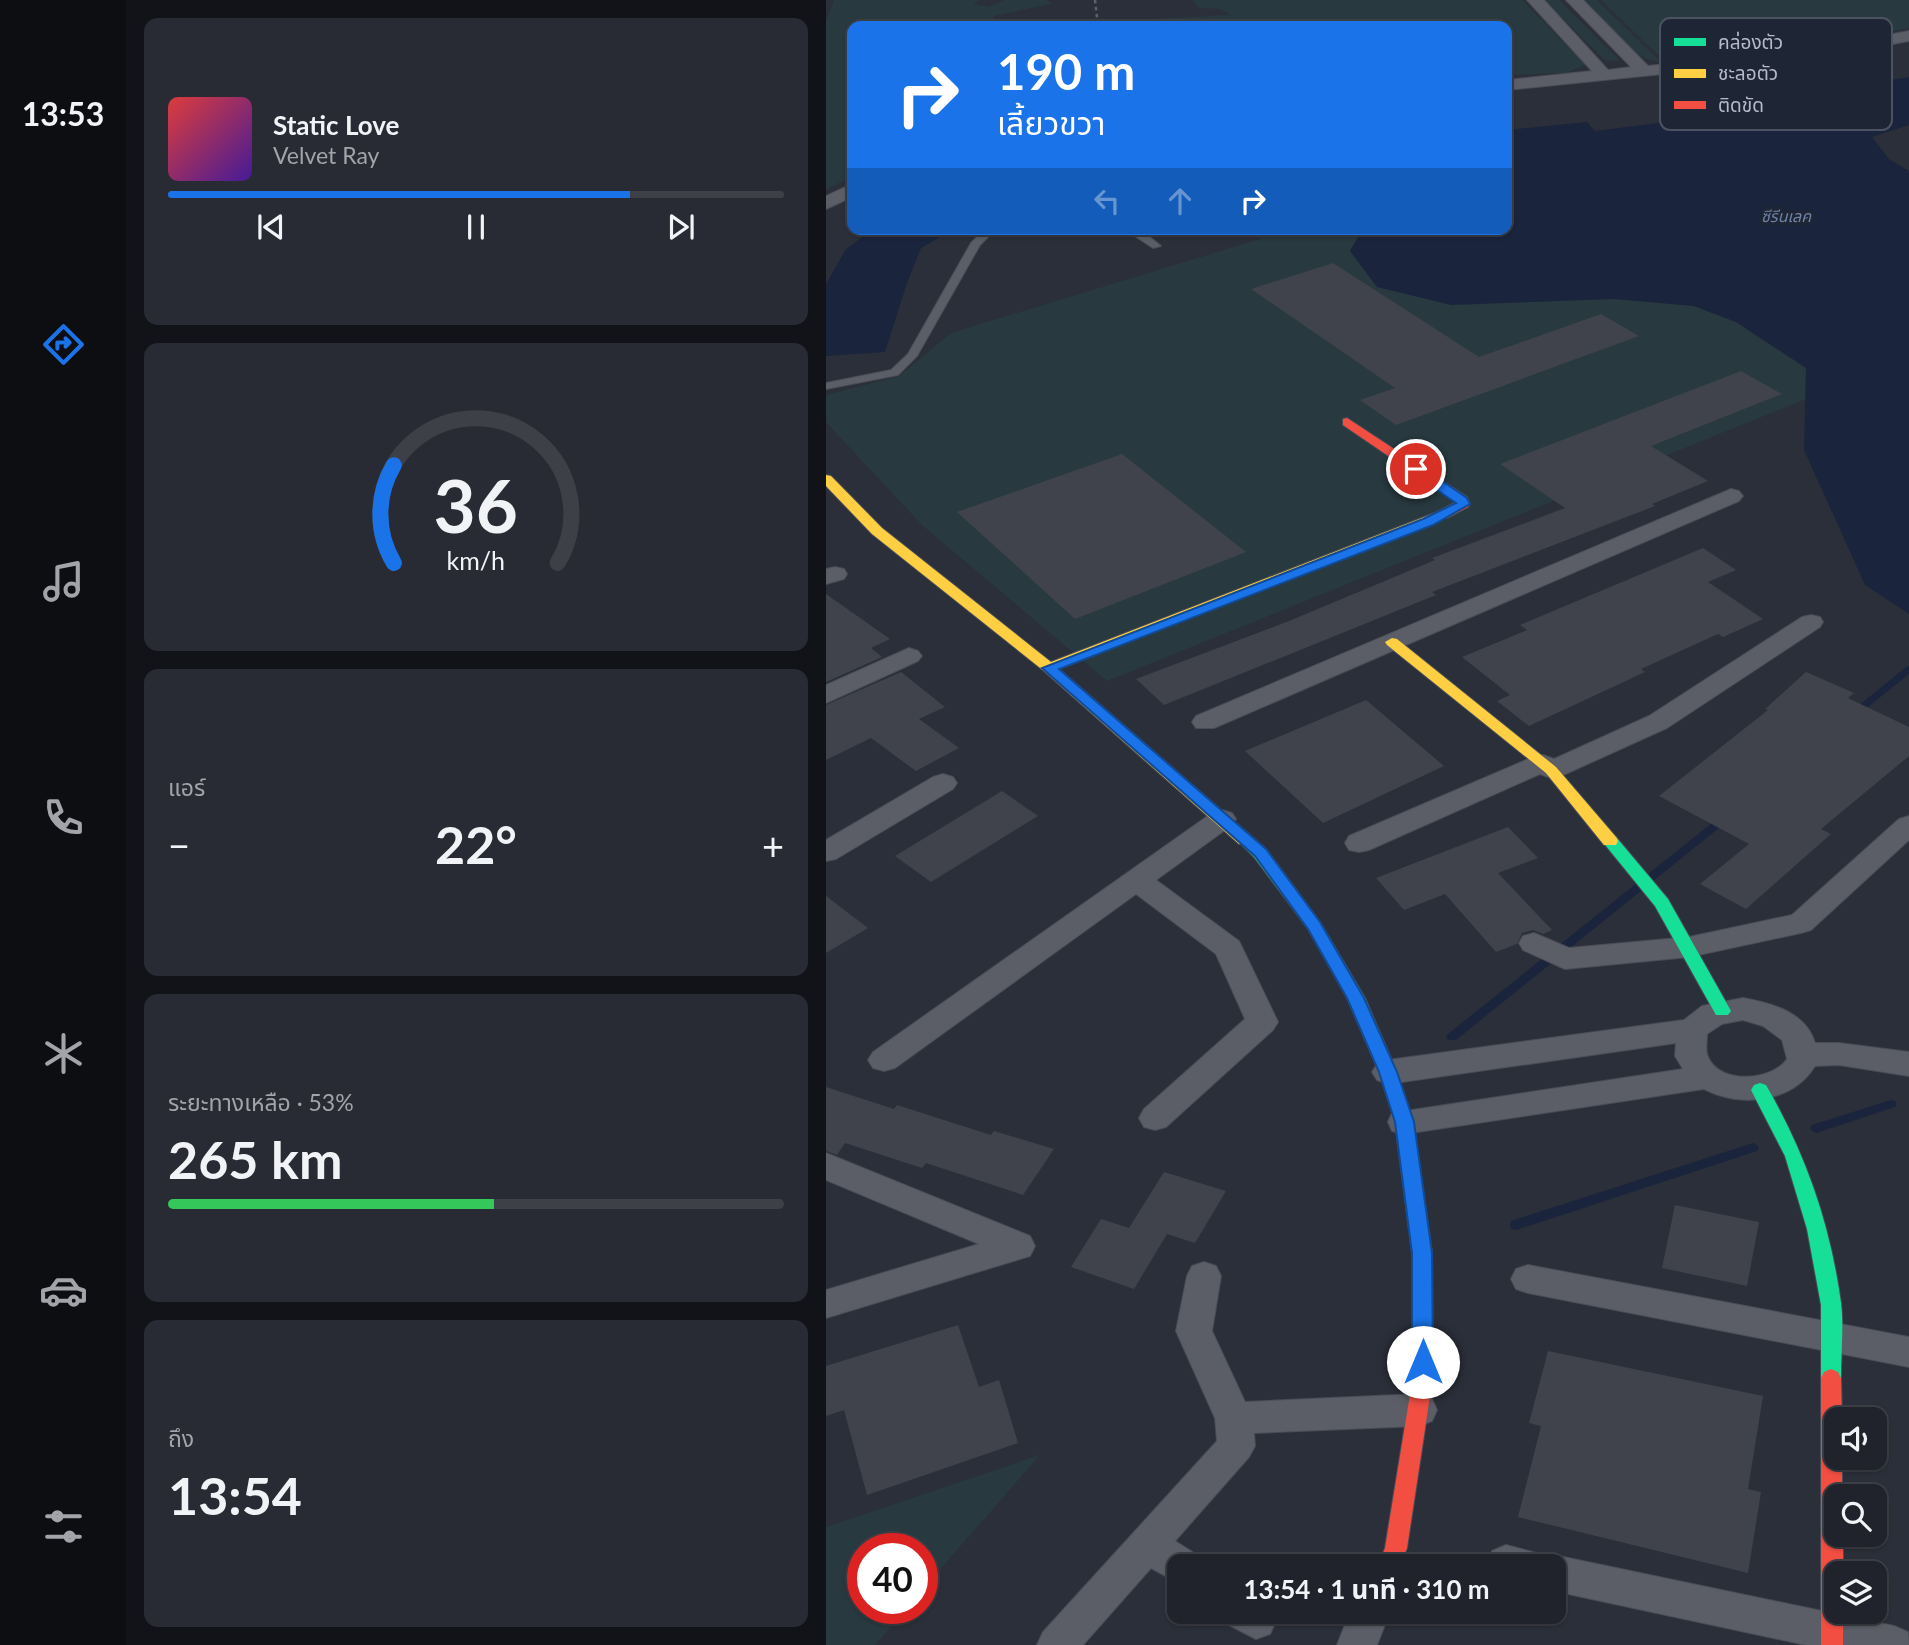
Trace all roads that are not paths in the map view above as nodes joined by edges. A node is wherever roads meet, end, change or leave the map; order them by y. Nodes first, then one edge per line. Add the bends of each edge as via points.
1 (1535, 0) edge
2 (1574, 0) edge
3 (1660, 70) edge
4 (1645, 72) junction
5 (1604, 75) junction
6 (1512, 84) edge
7 (847, 192) edge
8 (826, 203) edge
9 (985, 235) edge
10 (1142, 235) edge
11 (1156, 246) dead end
12 (912, 356) junction
13 (826, 376) edge
14 (826, 386) edge
15 (1347, 422) dead end
16 (826, 479) edge
17 (1731, 496) dead end
18 (1811, 622) dead end
19 (1392, 642) junction
20 (909, 656) dead end
21 (1049, 668) junction
22 (826, 695) edge
23 (1205, 722) dead end
24 (1547, 766) junction
25 (943, 783) dead end
26 (1222, 819) junction
27 (1909, 825) edge
28 (1359, 843) dead end
29 (826, 852) edge
30 (1136, 880) junction
31 (1689, 947) junction
32 (1548, 950) dead end
33 (1722, 1011) junction
34 (1692, 1030) junction
35 (1802, 1055) junction
36 (884, 1060) dead end
37 (1909, 1064) edge
38 (1388, 1072) junction
39 (1708, 1077) junction
40 (1760, 1090) junction
41 (1155, 1118) dead end
42 (1404, 1122) junction
43 (826, 1166) edge
44 (1204, 1276) dead end
45 (1528, 1279) dead end
46 (826, 1304) edge
47 (1829, 1336) junction
48 (1909, 1352) edge
49 (1419, 1410) junction
50 (1234, 1418) junction
51 (1147, 1544) junction
52 (1394, 1554) edge
53 (1167, 1557) edge
54 (1566, 1576) edge
55 (1365, 1624) edge
56 (1833, 1638) edge
57 (1057, 1645) edge
58 (1357, 1645) edge
59 (1894, 1645) edge

1 - 5 street
2 - 4 street
3 - 4 street
4 - 5 street
5 - 6 street
7 - 8 street
9 - 12 lane
10 - 11 lane
12 - 13 lane
12 - 14 lane via 894,373
15 - 21 street via 1463,504 1428,522
16 - 21 street via 877,531
17 - 19 street
18 - 24 street via 1658,722
19 - 23 street
19 - 24 street
20 - 22 street
21 - 26 street
24 - 28 street
24 - 31 street via 1653,891
25 - 29 street
26 - 30 street
26 - 38 street via 1260,853 1314,926 1356,998
27 - 31 street via 1801,923
30 - 36 street
30 - 41 street via 1228,948 1262,1022
31 - 32 street
31 - 33 street
33 - 34 street
33 - 35 street via 1751,1011 1776,1019 1799,1041
34 - 38 street
34 - 39 street via 1689,1053
35 - 37 street via 1839,1054
35 - 40 street via 1790,1078
38 - 42 street
39 - 40 street via 1741,1090
39 - 42 street
40 - 47 street via 1794,1156 1817,1229 1831,1305
42 - 49 street via 1422,1253 1423,1389
43 - 46 street via 1018,1246
44 - 50 street via 1194,1331
45 - 47 street
47 - 48 street
47 - 56 street
49 - 50 street
49 - 52 street
50 - 51 street via 1236,1446
51 - 53 street
51 - 57 street
54 - 56 street
55 - 58 street
56 - 59 street

